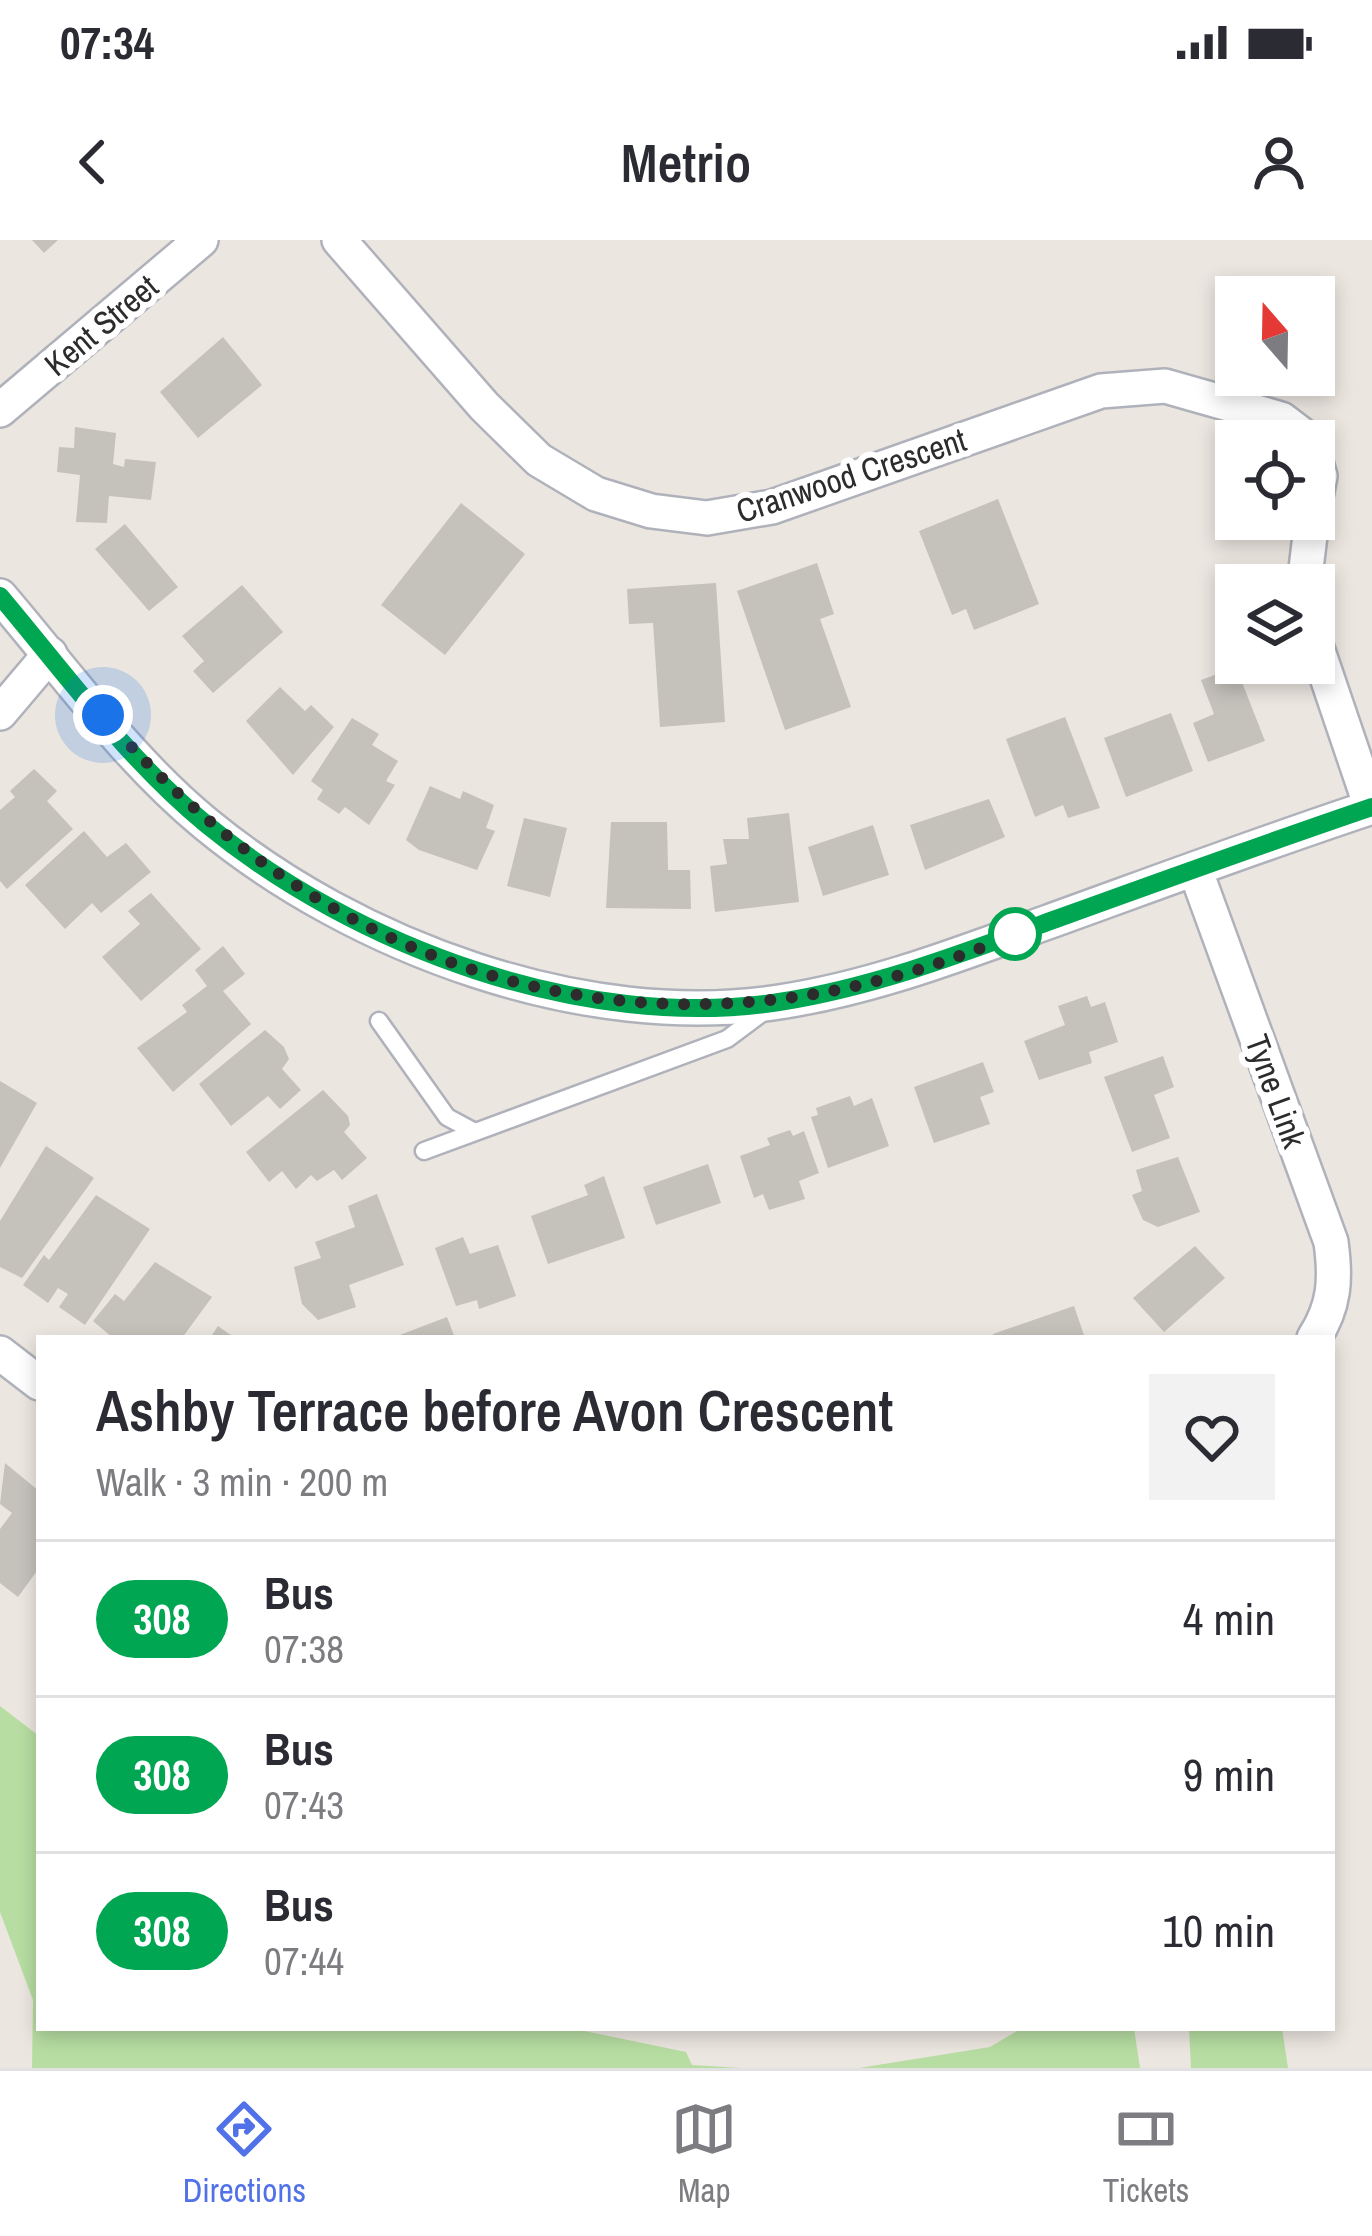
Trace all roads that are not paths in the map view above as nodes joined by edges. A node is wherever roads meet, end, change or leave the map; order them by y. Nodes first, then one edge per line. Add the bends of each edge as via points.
1 (201, 240) edge
2 (339, 240) edge
3 (0, 410) edge
4 (1282, 420) edge
5 (0, 596) edge
6 (50, 654) junction
7 (1330, 684) edge
8 (0, 713) edge
9 (1372, 807) edge
10 (1196, 869) junction
11 (775, 1003) junction
12 (380, 1021) dead end
13 (473, 1131) junction
14 (424, 1151) dead end
15 (1321, 1327) edge
16 (0, 1353) edge
17 (36, 1381) edge

1 - 3 street, Kent Street
2 - 4 street, Cranwood Crescent via 539,460 596,494 652,511 707,518 772,507 1101,392 1165,386
5 - 6 street
6 - 8 street
6 - 11 street via 207,824 313,900 372,929 435,958 584,997
7 - 9 street
9 - 10 street
10 - 11 street via 927,966
10 - 15 street, Tyne Link via 1331,1242 1336,1279
11 - 13 lane via 727,1039
12 - 13 lane via 447,1118
13 - 14 lane
16 - 17 street

